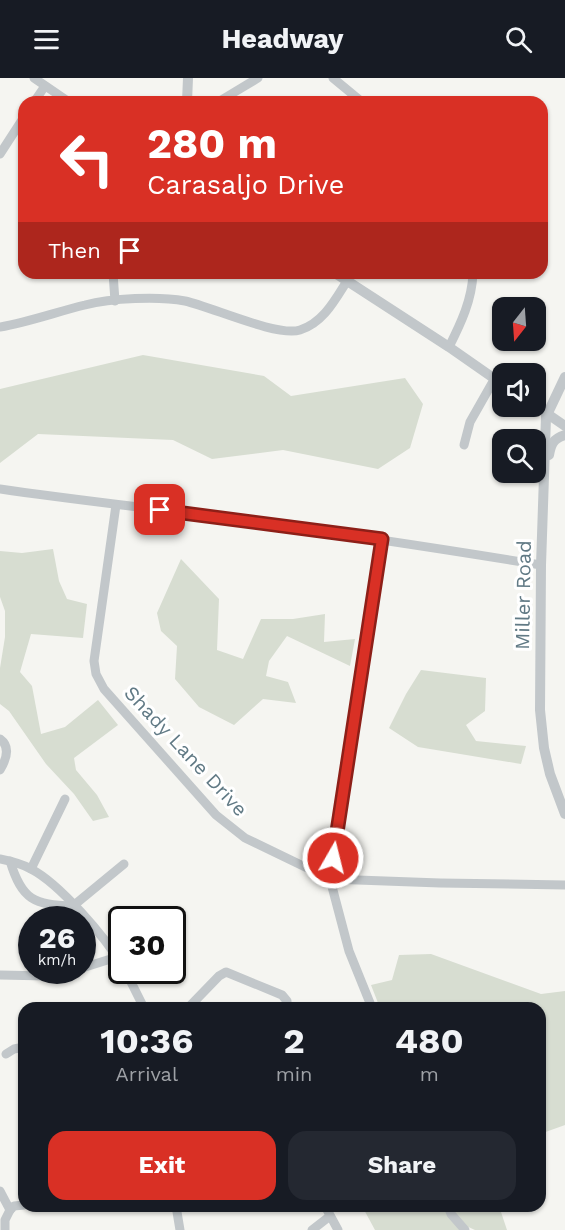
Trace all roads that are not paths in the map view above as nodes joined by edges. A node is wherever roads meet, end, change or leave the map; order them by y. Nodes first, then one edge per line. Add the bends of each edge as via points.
1 (34, 78) edge
2 (188, 78) edge
3 (258, 78) edge
4 (333, 78) edge
5 (45, 86) junction
6 (38, 96) edge
7 (60, 96) edge
8 (187, 96) edge
9 (228, 96) edge
10 (355, 96) edge
11 (18, 126) edge
12 (0, 154) edge
13 (113, 279) edge
14 (344, 279) edge
15 (472, 279) edge
16 (347, 281) junction
17 (115, 301) junction
18 (0, 327) edge
19 (449, 346) junction
20 (492, 376) edge
21 (565, 377) edge
22 (492, 391) edge
23 (546, 413) joint
24 (565, 426) edge
25 (565, 435) edge
26 (464, 445) dead end
27 (546, 468) edge
28 (544, 483) edge
29 (0, 489) edge
30 (116, 505) junction
31 (382, 539) junction
32 (541, 565) junction
33 (0, 740) edge
34 (0, 770) edge
35 (65, 800) dead end
36 (565, 814) edge
37 (5, 860) edge
38 (124, 864) dead end
39 (31, 869) junction
40 (330, 879) junction
41 (565, 885) edge
42 (50, 906) edge
43 (73, 906) joint
44 (96, 934) edge
45 (108, 948) edge
46 (0, 975) edge
47 (18, 975) edge
48 (131, 984) edge
49 (141, 1002) edge
50 (194, 1002) edge
51 (285, 1002) edge
52 (370, 1002) edge
53 (18, 1048) edge
54 (6, 1054) dead end
55 (0, 1191) edge
56 (18, 1206) edge
57 (10, 1210) junction
58 (179, 1212) edge
59 (328, 1212) edge
60 (451, 1212) edge
61 (330, 1216) junction
62 (5, 1230) edge
63 (180, 1230) edge
64 (312, 1230) edge
65 (338, 1230) edge
66 (465, 1230) edge

1 - 5 street
2 - 8 street
3 - 9 street
4 - 10 street
5 - 6 street
5 - 7 street
11 - 12 street
13 - 17 street
14 - 16 street
15 - 19 street via 465,314
16 - 17 street via 327,312 301,330 288,332 184,301
16 - 19 street
17 - 18 street via 87,304
19 - 20 street
21 - 23 street, Miller Road
22 - 26 street via 470,422
23 - 24 street
25 - 27 street via 552,443
28 - 32 street, Miller Road
29 - 30 street
30 - 31 street
30 - 40 street, Shady Lane Drive via 94,661 104,689 235,832
31 - 32 street
31 - 40 street
32 - 36 street, Miller Road via 540,710 550,774
33 - 34 street via 4,741 6,756
35 - 39 street
37 - 39 street
37 - 42 street via 30,897
38 - 43 street
39 - 43 street
40 - 41 street, Shady Lane Drive
40 - 52 street via 349,951
44 - 45 street
46 - 47 street
48 - 49 street
50 - 51 street via 226,972 282,994
53 - 54 street
55 - 57 street
56 - 57 street
57 - 62 street
58 - 63 street
59 - 61 street
60 - 66 street
61 - 64 street
61 - 65 street

